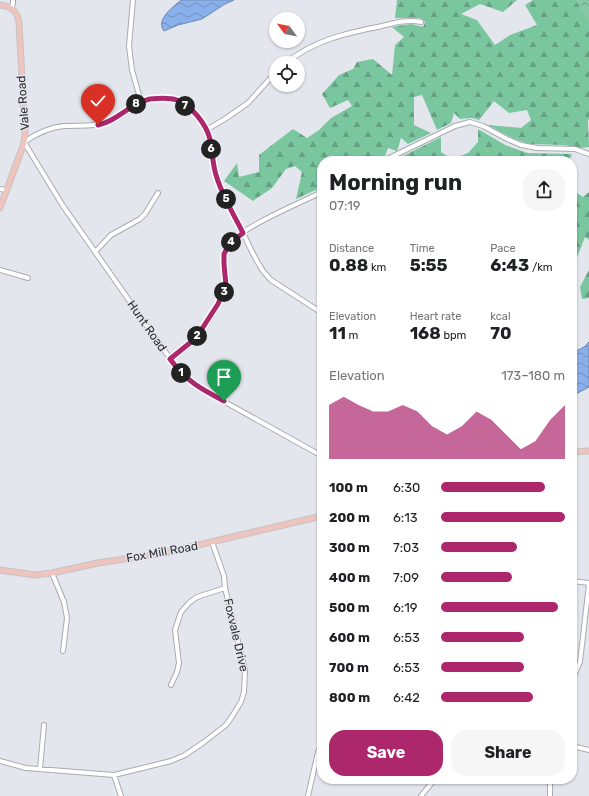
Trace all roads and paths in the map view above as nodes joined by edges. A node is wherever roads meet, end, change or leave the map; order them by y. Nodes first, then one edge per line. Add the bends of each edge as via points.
1 (13, 0) edge
2 (133, 0) edge
3 (0, 5) edge
4 (11, 8) junction
5 (421, 22) dead end
6 (296, 56) edge
7 (269, 80) edge
8 (141, 102) junction
9 (206, 130) junction
10 (24, 142) junction
11 (589, 154) edge
12 (394, 156) edge
13 (0, 189) edge
14 (6, 190) junction
15 (158, 193) dead end
16 (317, 194) edge
17 (0, 208) edge
18 (243, 233) junction
19 (95, 252) junction
20 (0, 270) edge
21 (28, 278) dead end
22 (317, 309) edge
23 (170, 359) junction
24 (589, 451) edge
25 (577, 452) edge
26 (317, 453) edge
27 (317, 517) edge
28 (212, 542) junction
29 (0, 570) edge
30 (52, 573) junction
31 (577, 582) edge
32 (589, 583) edge
33 (225, 588) junction
34 (62, 651) dead end
35 (577, 669) edge
36 (171, 684) dead end
37 (44, 725) dead end
38 (577, 747) edge
39 (589, 750) edge
40 (317, 756) edge
41 (0, 761) edge
42 (40, 769) junction
43 (114, 775) junction
44 (431, 784) edge
45 (550, 784) edge
46 (121, 796) edge
47 (308, 796) edge
48 (421, 796) edge
49 (550, 796) edge

1 - 4 street
2 - 8 street via 129,46 132,70
3 - 4 main road
4 - 10 main road, Vale Road via 19,22
5 - 6 street via 398,22 330,38 310,46
7 - 9 street via 248,103
8 - 9 street via 157,98 176,100 193,112
8 - 10 street via 106,123 59,127 42,132
9 - 18 street via 210,139 216,177
10 - 14 main road, Vale Road
10 - 19 street, Hunt Road via 61,204
11 - 12 street via 575,149 521,145 470,122 455,126
13 - 14 street
14 - 17 main road, Vale Road
15 - 19 street via 140,219 111,235
16 - 18 street
18 - 22 street via 259,266 267,276
18 - 23 street via 230,243 224,254 226,286 218,304 196,338
19 - 23 street, Hunt Road
20 - 21 street
23 - 26 street, Hunt Road via 182,374 196,385
24 - 25 main road
27 - 28 main road, Fox Mill Road
28 - 30 main road, Fox Mill Road
28 - 33 street, Foxvale Drive via 224,576
29 - 30 main road, Fox Mill Road via 34,574
30 - 34 street via 68,618
31 - 32 street
32 - 35 street via 580,662
33 - 36 street via 197,597 181,612 175,630 179,663
33 - 43 street, Foxvale Drive via 245,670 244,692 236,711 226,724 185,755
37 - 42 street
38 - 39 street
40 - 47 street
41 - 42 street, Foxvale Drive via 19,767
42 - 43 street, Foxvale Drive
43 - 46 street
44 - 48 street
45 - 49 street

